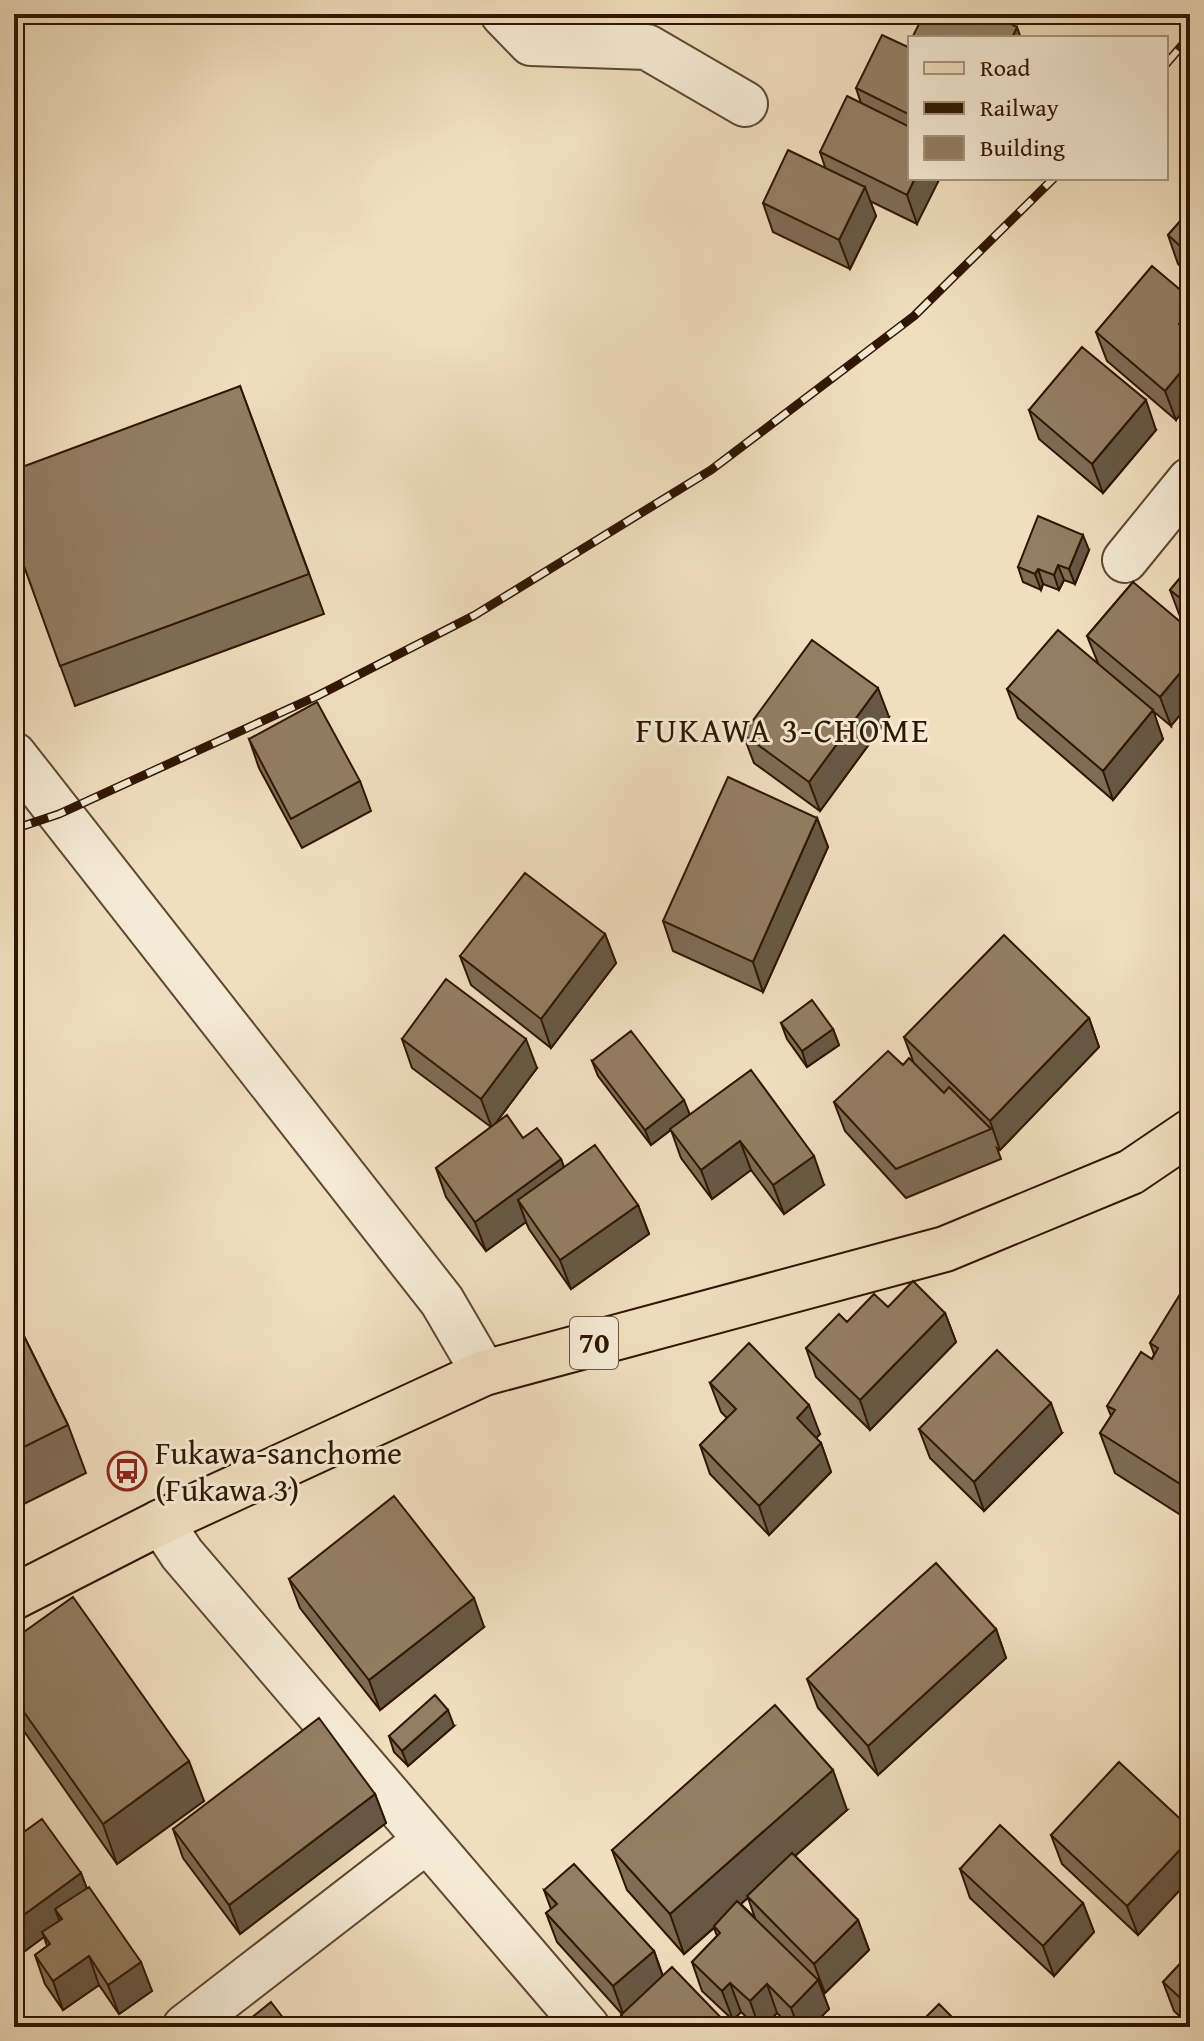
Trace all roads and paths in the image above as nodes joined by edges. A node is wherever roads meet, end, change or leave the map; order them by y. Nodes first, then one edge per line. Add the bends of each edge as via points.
1 (503, 14) edge
2 (745, 104) dead end
3 (1190, 480) edge
4 (1125, 560) dead end
5 (14, 755) edge
6 (1190, 1132) edge
7 (484, 1373) junction
8 (161, 1522) junction
9 (14, 1597) edge
10 (427, 1840) junction
11 (185, 2027) edge
12 (587, 2027) edge

1 - 2 street via 531,43 647,47
3 - 4 street
5 - 7 street via 442,1301
6 - 7 main road, 70 via 1131,1172 945,1249
7 - 8 main road, 70
8 - 9 main road, 70
8 - 10 street via 192,1566
10 - 11 street
10 - 12 street

